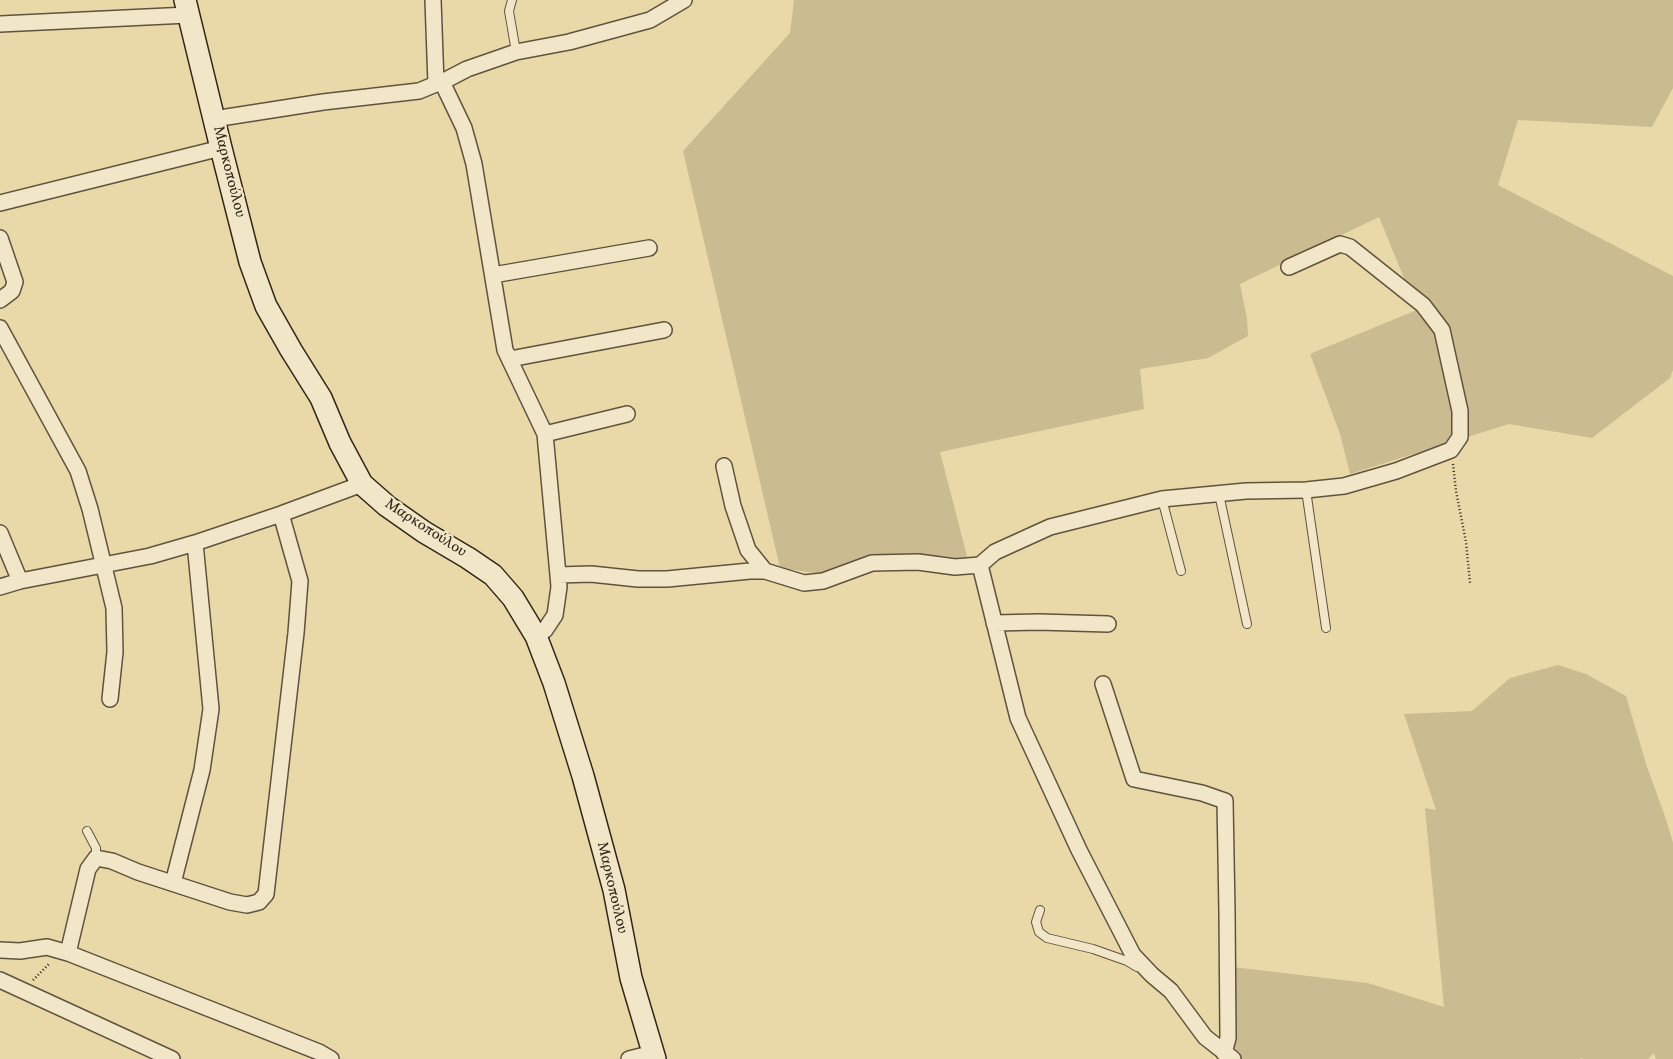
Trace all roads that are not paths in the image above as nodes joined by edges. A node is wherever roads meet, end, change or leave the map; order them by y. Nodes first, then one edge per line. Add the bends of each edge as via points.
1 (433, 0) edge
2 (512, 0) edge
3 (684, 0) edge
4 (186, 7) edge
5 (0, 24) edge
6 (516, 52) junction
7 (439, 83) junction
8 (214, 119) junction
9 (221, 148) junction
10 (0, 203) edge
11 (0, 238) edge
12 (649, 248) dead end
13 (1289, 267) dead end
14 (493, 274) junction
15 (0, 300) edge
16 (0, 328) edge
17 (664, 330) dead end
18 (510, 359) junction
19 (627, 414) dead end
20 (545, 434) junction
21 (724, 466) dead end
22 (362, 484) junction
23 (1306, 490) junction
24 (1219, 494) junction
25 (1162, 499) junction
26 (280, 514) junction
27 (0, 533) edge
28 (195, 544) junction
29 (103, 565) junction
30 (980, 565) junction
31 (765, 571) junction
32 (1181, 571) dead end
33 (558, 575) junction
34 (20, 581) junction
35 (0, 587) edge
36 (994, 622) junction
37 (1108, 624) dead end
38 (1247, 624) dead end
39 (1326, 628) dead end
40 (536, 636) junction
41 (1104, 684) dead end
42 (110, 699) dead end
43 (87, 831) dead end
44 (96, 858) junction
45 (173, 883) junction
46 (1040, 910) dead end
47 (0, 950) edge
48 (68, 953) junction
49 (1152, 975) junction
50 (0, 980) edge
51 (654, 1056) edge
52 (1228, 1056) edge
53 (322, 1057) edge
54 (172, 1059) edge
55 (629, 1059) edge

1 - 7 street
2 - 6 lane via 510,11
3 - 6 street via 650,20 569,42
4 - 5 street
4 - 8 street, Μαρκοπούλου
6 - 7 street via 467,69
7 - 8 street via 419,91
7 - 14 street via 464,128 474,164
8 - 9 street, Μαρκοπούλου
9 - 10 street
9 - 22 street, Μαρκοπούλου via 250,262 266,306 321,398
11 - 15 street via 15,282 12,291
12 - 14 street
13 - 23 street via 1340,244 1350,247 1423,305 1442,330 1460,411 1460,436 1451,450 1366,480
14 - 18 street via 505,350
16 - 29 street via 78,471
17 - 18 street
18 - 20 street
19 - 20 street
20 - 33 street
21 - 31 street via 748,550
22 - 26 street
22 - 40 street, Μαρκοπούλου via 409,522 493,575 513,598
23 - 24 street
23 - 39 lane
24 - 25 street
24 - 38 lane
25 - 30 street via 1050,527 995,552
25 - 32 lane
26 - 28 street
26 - 45 street via 300,581 266,894 259,902 247,905
27 - 34 street
28 - 29 street
28 - 45 street via 211,708 202,770
29 - 34 street
29 - 42 street via 114,608 115,652
30 - 31 street via 872,563 823,581 804,583
30 - 36 street
31 - 33 street via 667,579
33 - 40 street via 554,615 545,630
34 - 35 street
36 - 37 street
36 - 49 street via 1018,718 1079,850 1133,954
40 - 51 street, Μαρκοπούλου via 554,683 585,786 614,890 631,978
41 - 52 street via 1134,779 1225,801
43 - 44 lane via 96,848
44 - 45 street
44 - 48 street via 88,869
46 - 49 lane via 1036,922 1039,932 1047,938 1093,949 1127,961
47 - 48 street via 47,947
48 - 53 street
49 - 52 street via 1171,991 1205,1037
50 - 54 street
51 - 55 street

